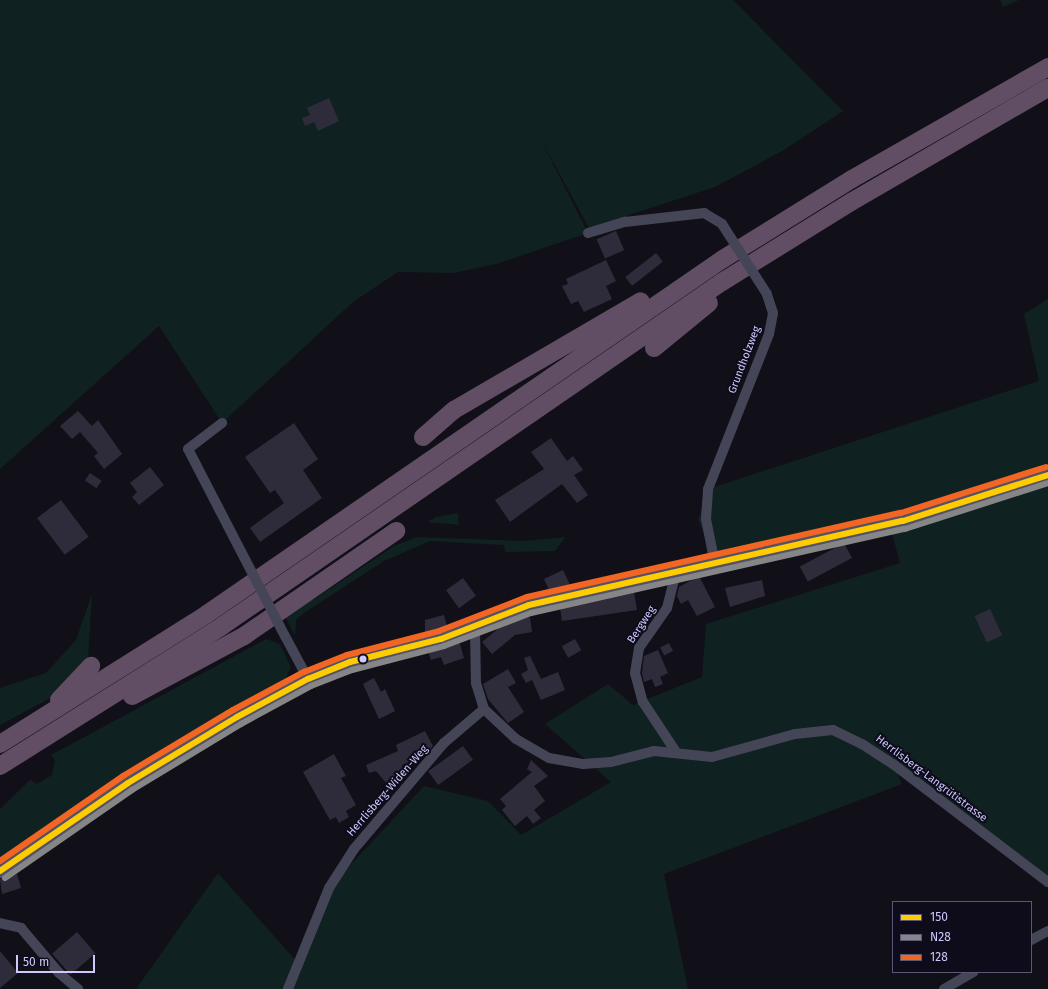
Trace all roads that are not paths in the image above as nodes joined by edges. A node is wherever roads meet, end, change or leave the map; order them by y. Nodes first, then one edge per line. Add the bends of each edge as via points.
1 (1048, 66) edge
2 (1048, 88) edge
3 (588, 233) dead end
4 (792, 237) junction
5 (723, 259) junction
6 (654, 348) dead end
7 (222, 423) dead end
8 (423, 437) dead end
9 (1048, 475) edge
10 (396, 531) dead end
11 (715, 564) junction
12 (676, 572) junction
13 (475, 628) junction
14 (91, 666) dead end
15 (308, 679) junction
16 (484, 709) junction
17 (31, 726) junction
18 (0, 744) edge
19 (676, 752) junction
20 (21, 753) junction
21 (0, 766) edge
22 (0, 870) edge
23 (1048, 882) edge
24 (0, 923) edge
25 (1048, 931) edge
26 (1032, 939) edge
27 (972, 973) edge
28 (78, 989) edge
29 (288, 989) edge
30 (944, 989) edge

1 - 5 highway via 859,175
2 - 4 highway
3 - 11 street, Grundholzweg, bridge via 625,222 704,213 722,224 767,294 773,313 769,334 708,489 706,520
4 - 6 highway
4 - 20 highway via 584,374 222,626
5 - 8 highway via 572,340 454,410
5 - 17 highway via 207,614
7 - 15 street, bridge via 188,449
9 - 11 main road via 903,521
10 - 20 highway via 244,636
11 - 12 main road
12 - 13 main road via 529,604
12 - 19 street, Bergweg via 667,608 639,648 635,673 643,702
13 - 15 main road via 412,648 363,657
13 - 16 street, Herrlisberg-Langrütistrasse via 476,683
14 - 17 highway
15 - 22 main road via 128,783
16 - 19 street, Herrlisberg-Langrütistrasse via 516,739 563,762 610,762 654,751
16 - 29 street, Herrlisberg-Widen-Weg via 444,743 354,849 329,888
17 - 18 highway
19 - 23 street, Herrlisberg-Langrütistrasse via 695,756 726,755 795,734 833,730 862,744 893,764
20 - 21 highway
24 - 28 street via 21,928 59,973
25 - 26 street
27 - 30 street

